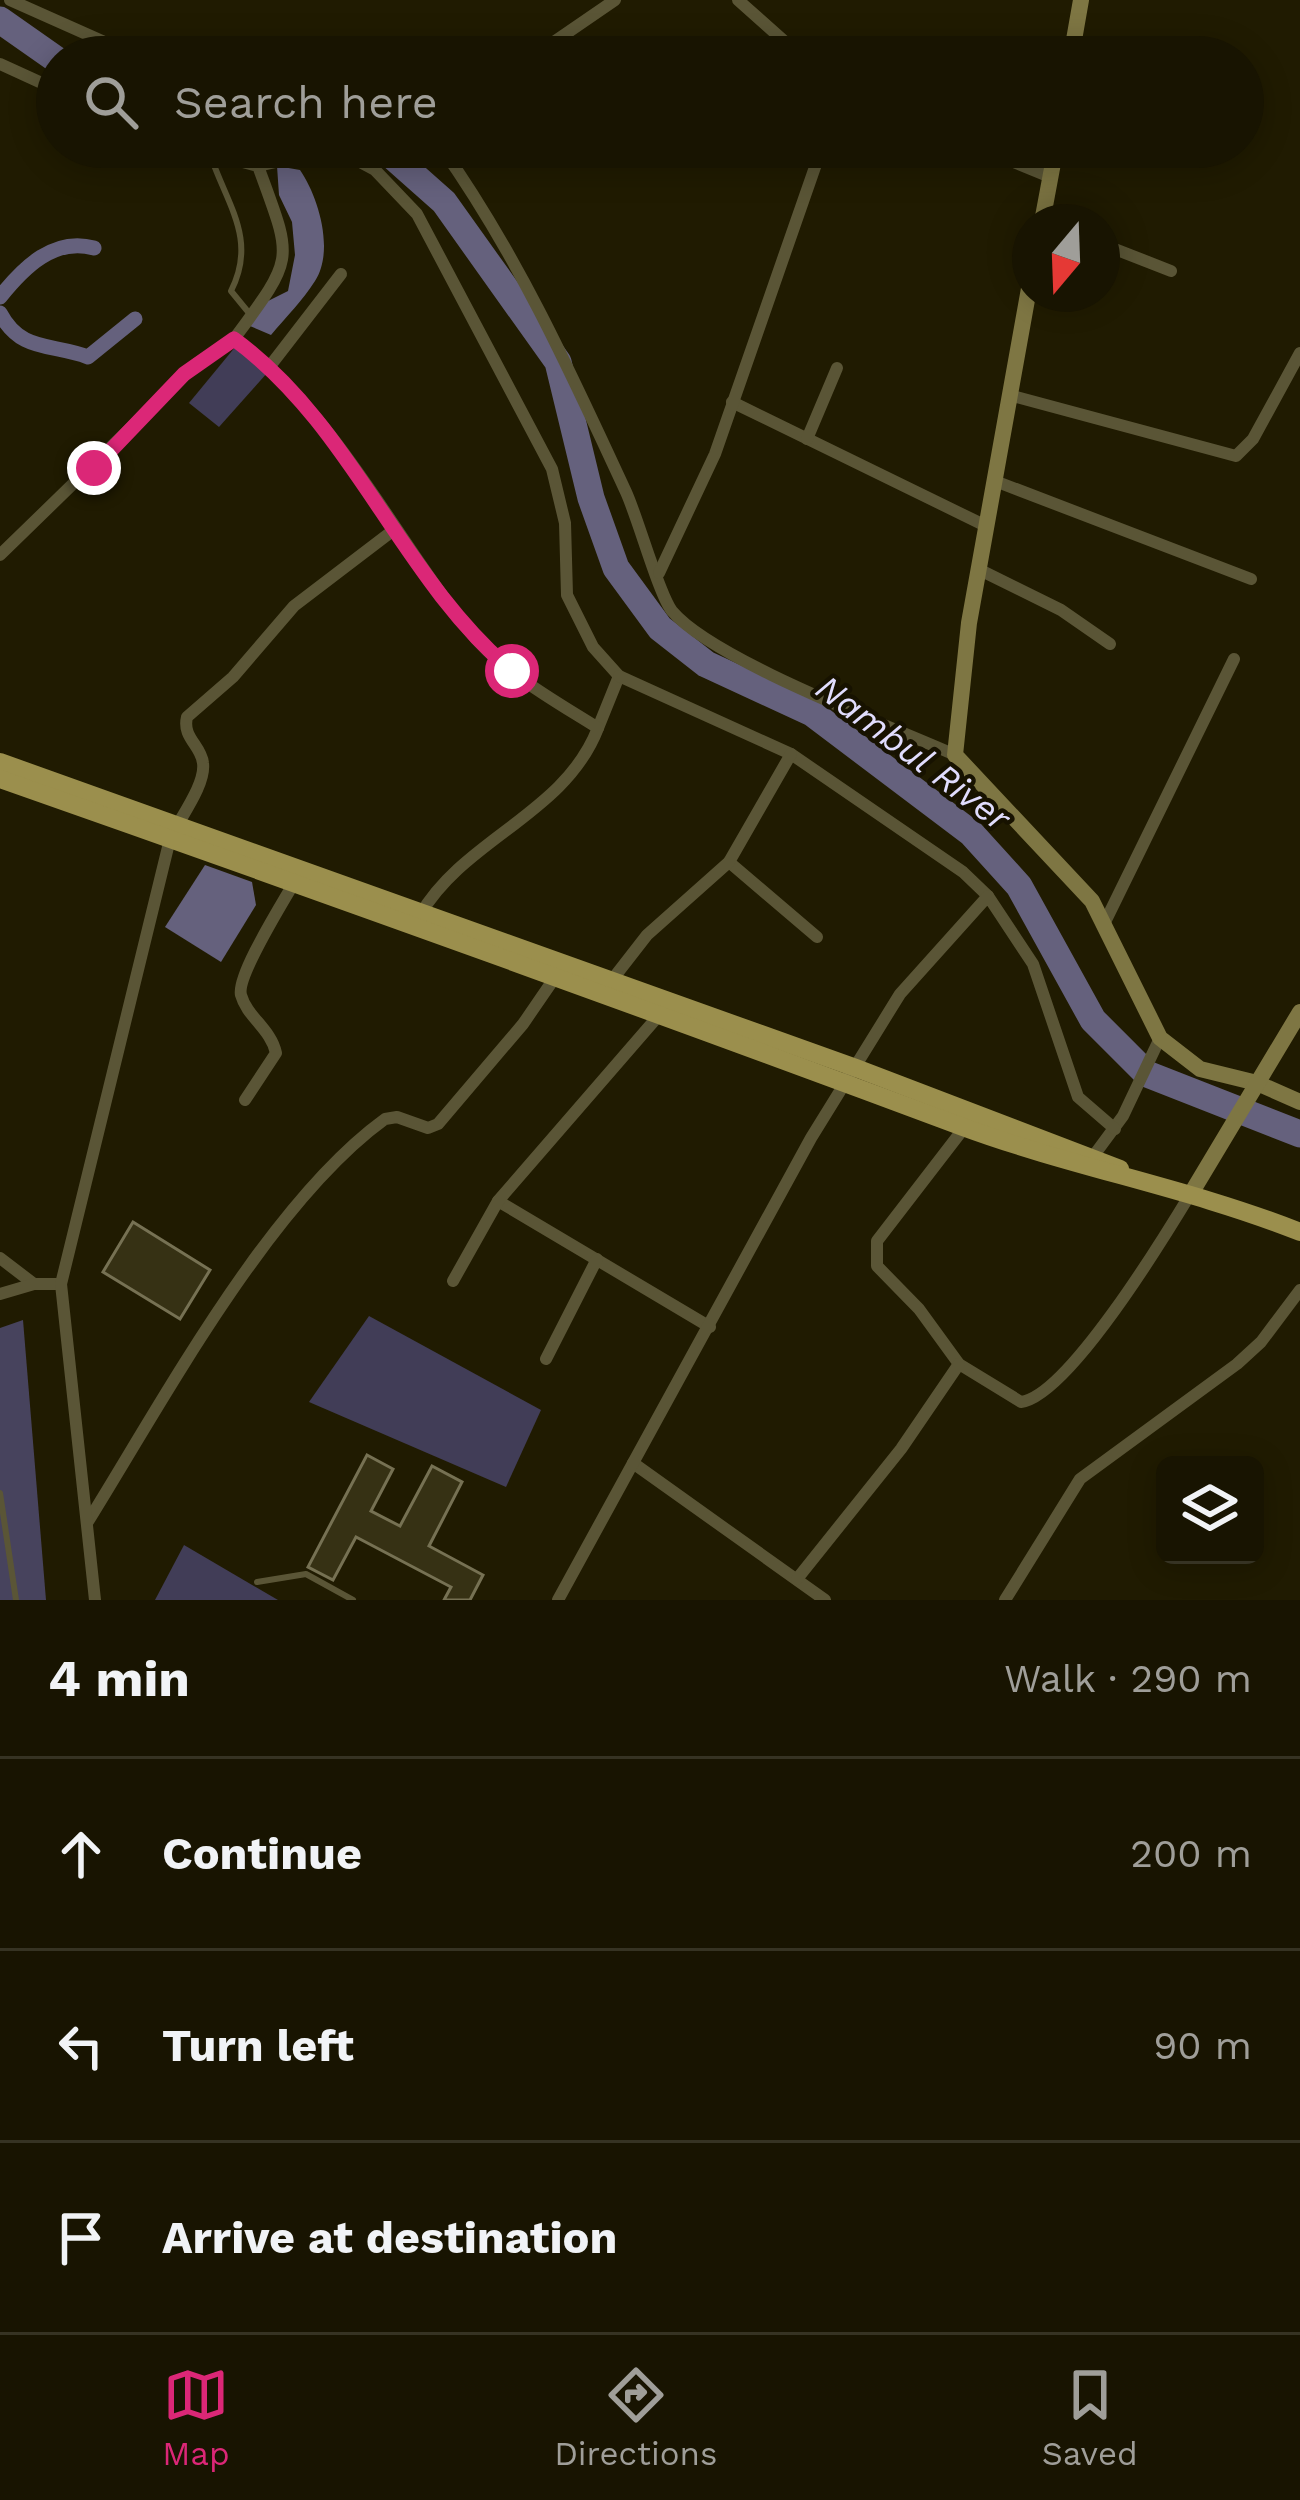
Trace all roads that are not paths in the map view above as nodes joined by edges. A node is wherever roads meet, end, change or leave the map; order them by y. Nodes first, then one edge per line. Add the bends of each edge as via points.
1 (10, 0) edge
2 (615, 0) edge
3 (738, 0) edge
4 (1081, 0) edge
5 (91, 36) edge
6 (563, 36) edge
7 (778, 36) edge
8 (1075, 36) edge
9 (0, 64) edge
10 (36, 80) edge
11 (216, 168) edge
12 (259, 168) edge
13 (371, 168) edge
14 (456, 168) edge
15 (815, 168) edge
16 (1028, 168) edge
17 (1052, 168) edge
18 (1050, 177) junction
19 (1045, 204) edge
20 (1120, 251) edge
21 (1171, 271) dead end
22 (341, 274) dead end
23 (1025, 312) edge
24 (251, 316) junction
25 (234, 339) junction
26 (1300, 353) edge
27 (270, 366) junction
28 (837, 368) dead end
29 (1009, 395) junction
30 (733, 402) junction
31 (807, 439) junction
32 (995, 481) junction
33 (986, 526) junction
34 (395, 529) junction
35 (0, 555) edge
36 (979, 569) junction
37 (658, 573) junction
38 (1251, 579) dead end
39 (1110, 644) dead end
40 (1234, 659) dead end
41 (619, 676) junction
42 (598, 728) junction
43 (791, 754) junction
44 (955, 755) junction
45 (0, 762) edge
46 (0, 779) edge
47 (174, 831) junction
48 (729, 862) junction
49 (295, 880) junction
50 (988, 896) junction
51 (418, 917) junction
52 (1105, 922) junction
53 (817, 937) dead end
54 (561, 969) junction
55 (613, 980) junction
56 (1300, 1012) edge
57 (660, 1014) junction
58 (1160, 1038) junction
59 (852, 1075) junction
60 (1253, 1089) junction
61 (245, 1100) dead end
62 (1300, 1102) edge
63 (1119, 1122) junction
64 (964, 1128) junction
65 (1090, 1161) junction
66 (1192, 1192) junction
67 (498, 1201) junction
68 (1300, 1232) edge
69 (0, 1258) edge
70 (597, 1259) junction
71 (453, 1281) dead end
72 (34, 1284) junction
73 (61, 1284) junction
74 (1300, 1290) edge
75 (0, 1294) edge
76 (710, 1328) junction
77 (546, 1359) dead end
78 (959, 1364) junction
79 (633, 1463) junction
80 (0, 1493) edge
81 (86, 1524) junction
82 (797, 1579) junction
83 (257, 1582) dead end
84 (16, 1600) edge
85 (95, 1600) edge
86 (353, 1600) edge
87 (558, 1600) edge
88 (825, 1600) edge
89 (1005, 1600) edge

1 - 5 street
2 - 6 street
3 - 7 street
4 - 8 street
9 - 10 street
11 - 24 lane via 244,232 243,268 231,291
12 - 24 street via 286,253
13 - 41 street via 417,214 552,469 566,523 567,595
14 - 37 street via 563,356
15 - 30 street
16 - 18 street
17 - 18 street
18 - 19 street
20 - 21 street
22 - 27 street
23 - 29 street
24 - 25 street
25 - 27 street
25 - 35 street via 184,374
26 - 29 street via 1236,456
27 - 34 street via 324,425
28 - 31 street
29 - 32 street
30 - 31 street
30 - 37 street
31 - 33 street
32 - 33 street
32 - 38 street
33 - 36 street
34 - 42 street via 493,655
34 - 47 street via 293,607 187,717 186,734 204,764
36 - 39 street
36 - 44 street
37 - 44 street via 668,607 688,627
40 - 52 street
41 - 42 street
41 - 43 street
42 - 51 street via 573,777 448,878
43 - 48 street
43 - 50 street
44 - 52 street via 1049,850
45 - 47 main road
46 - 47 main road
47 - 49 main road
47 - 51 main road
47 - 73 street
48 - 53 street
48 - 55 street via 646,935
49 - 51 main road
49 - 61 street via 241,983 276,1053
50 - 59 street via 914,976
50 - 63 street via 1033,964 1078,1097
51 - 54 main road
52 - 58 street
54 - 55 main road
54 - 57 main road
54 - 81 street via 438,1124 385,1119 297,1208 223,1306
55 - 59 main road
56 - 60 street
57 - 59 main road
57 - 67 street
58 - 60 street via 1200,1069
58 - 63 street
59 - 64 main road
59 - 65 main road
59 - 76 street via 789,1174
60 - 62 street
60 - 66 street
63 - 65 street
64 - 65 main road
64 - 78 street via 874,1254
65 - 66 main road
66 - 68 main road
66 - 78 street via 1108,1318 1035,1399 1015,1400
67 - 70 street
67 - 71 street
69 - 72 street
70 - 76 street
70 - 77 street
72 - 73 street
72 - 75 street
73 - 81 street
74 - 89 street via 1237,1364 1080,1479
76 - 79 street
78 - 82 street
79 - 82 street
79 - 87 street
80 - 84 lane
81 - 85 street
82 - 88 street
83 - 86 lane via 306,1574

